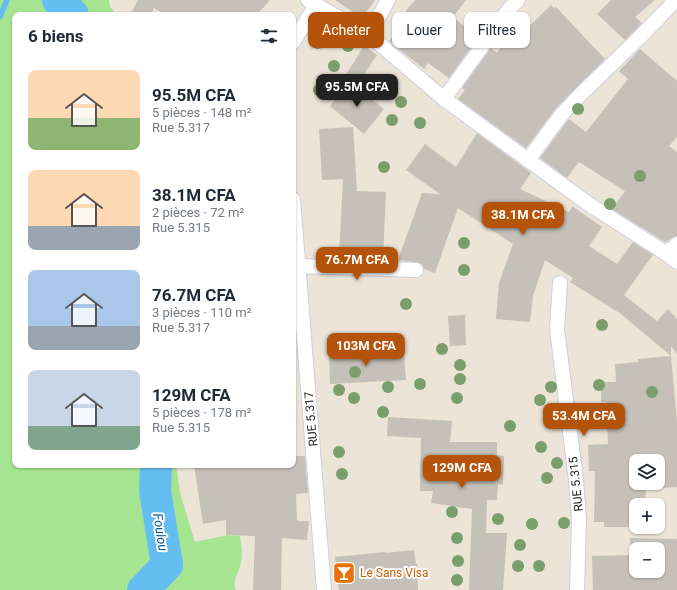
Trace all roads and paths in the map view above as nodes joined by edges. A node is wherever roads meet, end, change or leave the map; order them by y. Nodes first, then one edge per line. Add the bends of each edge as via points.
1 (388, 0) edge
2 (518, 0) edge
3 (676, 0) edge
4 (312, 3) edge
5 (328, 12) edge
6 (381, 12) edge
7 (296, 36) edge
8 (384, 48) edge
9 (444, 99) junction
10 (528, 160) junction
11 (296, 239) edge
12 (677, 244) edge
13 (664, 252) junction
14 (677, 262) edge
15 (298, 266) junction
16 (416, 270) dead end
17 (560, 283) dead end
18 (324, 590) edge
19 (577, 590) edge

1 - 6 street
2 - 9 street
3 - 10 street via 562,114
4 - 5 street
4 - 7 street
8 - 9 street
9 - 10 street
10 - 13 street via 590,205
11 - 15 street, RUE 5.317
12 - 13 street
13 - 14 street
15 - 16 street
15 - 18 street, RUE 5.317
17 - 19 street, RUE 5.315 via 557,329 579,520

